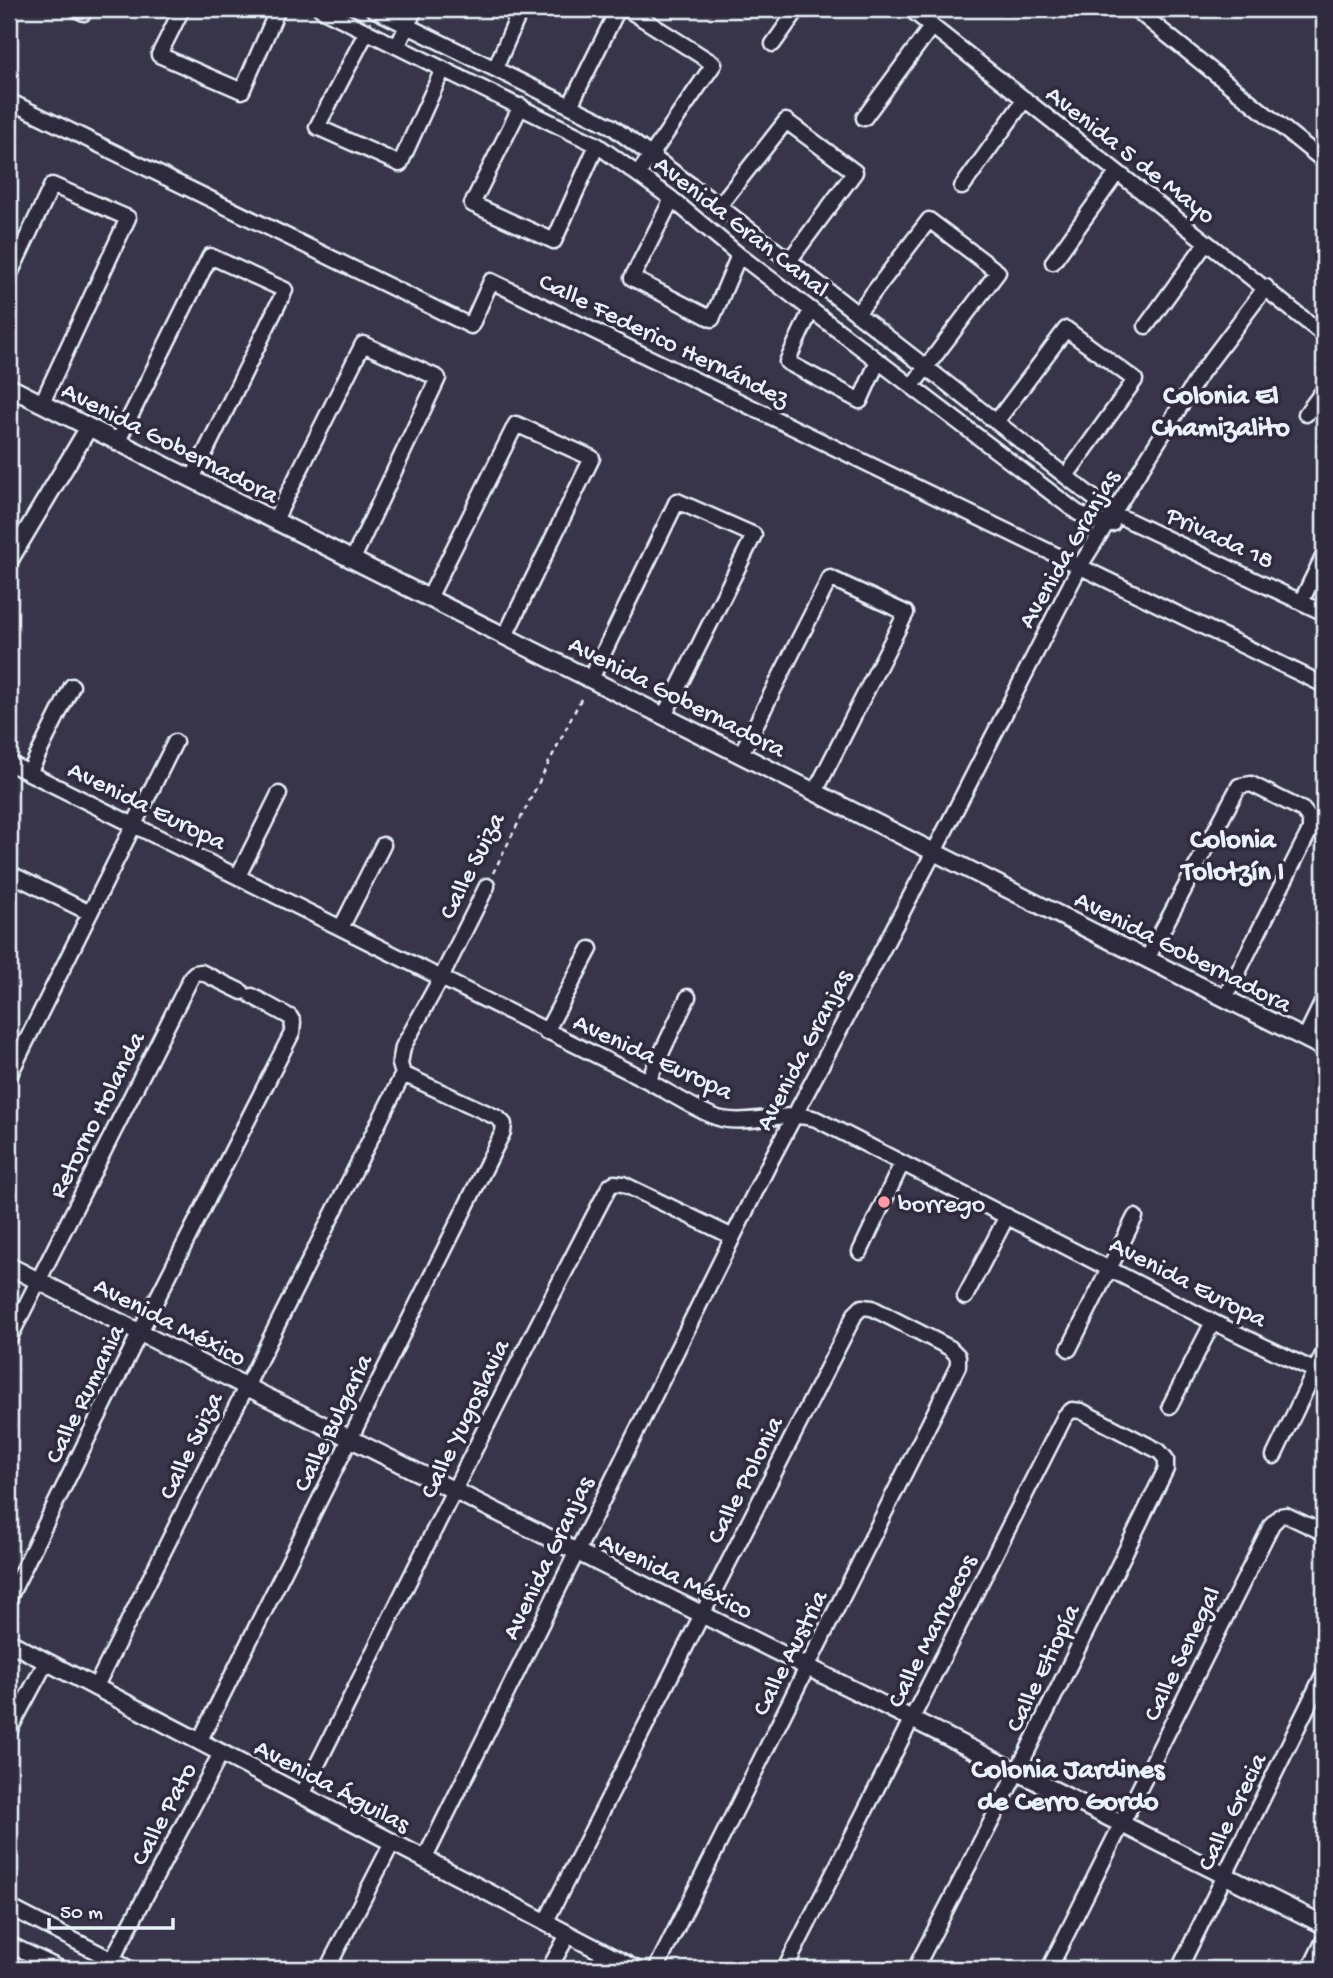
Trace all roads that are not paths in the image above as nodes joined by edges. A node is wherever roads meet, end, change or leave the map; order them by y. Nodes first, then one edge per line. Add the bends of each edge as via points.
1 (76, 9) edge
2 (86, 9) edge
3 (182, 9) edge
4 (278, 9) edge
5 (321, 9) edge
6 (373, 9) edge
7 (415, 9) edge
8 (521, 9) edge
9 (618, 9) edge
10 (627, 9) edge
11 (798, 9) edge
12 (910, 9) edge
13 (1135, 9) edge
14 (407, 25) junction
15 (932, 26) junction
16 (367, 31) junction
17 (773, 44) dead end
18 (398, 45) junction
19 (443, 69) junction
20 (495, 69) junction
21 (1025, 99) junction
22 (9, 101) edge
23 (521, 106) junction
24 (570, 106) junction
25 (864, 118) dead end
26 (597, 145) junction
27 (652, 154) junction
28 (1324, 161) edge
29 (1117, 173) junction
30 (638, 174) junction
31 (962, 187) dead end
32 (671, 199) junction
33 (719, 206) junction
34 (1206, 243) junction
35 (739, 255) junction
36 (789, 261) junction
37 (1053, 262) dead end
38 (9, 276) edge
39 (1266, 288) junction
40 (811, 310) junction
41 (857, 314) junction
42 (1146, 326) dead end
43 (1324, 335) edge
44 (878, 361) junction
45 (926, 367) junction
46 (912, 386) junction
47 (9, 387) edge
48 (1324, 390) edge
49 (41, 403) junction
50 (1306, 414) dead end
51 (996, 422) junction
52 (89, 427) junction
53 (118, 441) junction
54 (1066, 476) junction
55 (192, 479) junction
56 (1109, 519) junction
57 (275, 520) junction
58 (1324, 555) edge
59 (353, 559) junction
60 (9, 561) edge
61 (1080, 566) junction
62 (429, 598) junction
63 (1302, 600) junction
64 (1324, 612) edge
65 (505, 636) junction
66 (591, 679) junction
67 (1324, 685) edge
68 (72, 686) dead end
69 (664, 716) junction
70 (175, 742) dead end
71 (741, 754) junction
72 (9, 763) edge
73 (29, 773) junction
74 (815, 792) junction
75 (279, 794) dead end
76 (135, 824) junction
77 (383, 845) dead end
78 (934, 852) junction
79 (9, 873) edge
80 (238, 876) junction
81 (487, 886) road end
82 (90, 913) junction
83 (341, 928) junction
84 (590, 950) dead end
85 (1147, 958) junction
86 (441, 978) junction
87 (688, 997) dead end
88 (1225, 998) junction
89 (1324, 999) edge
90 (293, 1023) joint
91 (545, 1032) junction
92 (1305, 1038) junction
93 (1324, 1048) edge
94 (403, 1074) junction
95 (9, 1076) edge
96 (648, 1081) junction
97 (795, 1115) junction
98 (902, 1163) junction
99 (1007, 1216) junction
100 (1135, 1217) dead end
101 (733, 1237) junction
102 (860, 1252) dead end
103 (9, 1266) edge
104 (1111, 1268) junction
105 (38, 1280) junction
106 (965, 1297) dead end
107 (1213, 1322) junction
108 (140, 1332) junction
109 (9, 1339) edge
110 (1069, 1349) dead end
111 (1324, 1352) edge
112 (958, 1356) joint
113 (1320, 1372) edge
114 (245, 1387) junction
115 (1170, 1406) dead end
116 (351, 1438) junction
117 (1274, 1456) dead end
118 (1166, 1459) joint
119 (455, 1491) junction
120 (1324, 1533) edge
121 (576, 1551) junction
122 (9, 1598) edge
123 (702, 1615) junction
124 (9, 1642) edge
125 (46, 1662) junction
126 (809, 1667) junction
127 (1324, 1673) edge
128 (95, 1688) junction
129 (913, 1720) junction
130 (9, 1731) edge
131 (199, 1742) junction
132 (221, 1753) junction
133 (1017, 1772) junction
134 (302, 1795) junction
135 (1123, 1825) junction
136 (392, 1843) junction
137 (424, 1860) junction
138 (1226, 1876) junction
139 (9, 1907) edge
140 (545, 1923) junction
141 (1324, 1926) edge
142 (568, 1935) junction
143 (1324, 1940) edge
144 (9, 1944) edge
145 (109, 1965) edge
146 (61, 1969) edge
147 (130, 1969) edge
148 (327, 1969) edge
149 (549, 1969) edge
150 (635, 1969) edge
151 (656, 1969) edge
152 (785, 1969) edge
153 (915, 1969) edge
154 (1049, 1969) edge
155 (1179, 1969) edge
156 (1310, 1969) edge

1 - 2 street via 84,13
3 - 4 street via 159,55 242,91
5 - 16 street, Avenida Gran Canal
6 - 14 street, Avenida Gran Canal
7 - 14 street
8 - 20 street
9 - 24 street
10 - 27 street via 714,64
11 - 17 street
12 - 15 street, Avenida 5 de Mayo
13 - 28 street
14 - 18 street
14 - 20 street, Avenida Gran Canal
15 - 21 street, Avenida 5 de Mayo
15 - 25 street
16 - 18 street, Avenida Gran Canal
16 - 19 street via 317,127 400,164
18 - 19 street, Avenida Gran Canal
19 - 23 street, Avenida Gran Canal
20 - 24 street, Avenida Gran Canal
21 - 29 street, Avenida 5 de Mayo
21 - 31 street
22 - 61 street, Calle Federico Hernández via 471,326 491,281
23 - 26 street, Avenida Gran Canal
23 - 26 street via 472,205 554,241
24 - 27 street, Avenida Gran Canal
26 - 30 street, Avenida Gran Canal
27 - 30 street
27 - 33 street, Avenida Gran Canal
29 - 34 street, Avenida 5 de Mayo
29 - 37 street
30 - 32 street, Avenida Gran Canal
32 - 35 street, Avenida Gran Canal
32 - 35 street via 632,278 712,318
33 - 36 street, Avenida Gran Canal
33 - 36 street via 786,121 855,172
34 - 39 street, Avenida 5 de Mayo
34 - 42 street
35 - 40 street, Avenida Gran Canal
36 - 41 street, Avenida Gran Canal
38 - 49 street via 52,185 128,218
39 - 43 street, Avenida 5 de Mayo
39 - 56 street, Avenida Granjas via 1201,373
40 - 44 street, Avenida Gran Canal
40 - 44 street via 787,362 860,401
41 - 45 street, Avenida Gran Canal
41 - 45 street via 929,220 998,271
44 - 46 street, Avenida Gran Canal
45 - 46 street
45 - 51 street, Avenida Gran Canal
46 - 56 street, Avenida Gran Canal via 1078,513
47 - 49 street, Avenida Gobernadora
48 - 50 street
49 - 52 street, Avenida Gobernadora
51 - 54 street, Avenida Gran Canal
51 - 54 street via 1066,329 1135,380
52 - 53 street, Avenida Gobernadora
52 - 60 street
53 - 55 street, Avenida Gobernadora
53 - 55 street via 210,256 285,290
54 - 56 street, Avenida Gran Canal
55 - 57 street, Avenida Gobernadora
56 - 61 street, Avenida Granjas
56 - 63 street, Privada 18 via 1135,522
57 - 59 street, Avenida Gobernadora
57 - 59 street via 363,344 438,378
58 - 63 street
59 - 62 street, Avenida Gobernadora
61 - 67 street, Calle Federico Hernández
61 - 78 street, Avenida Granjas
62 - 65 street, Avenida Gobernadora
62 - 65 street via 516,424 592,458
63 - 64 street, Privada 18
65 - 66 street, Avenida Gobernadora
66 - 69 street, Avenida Gobernadora
66 - 69 street via 677,501 754,535
68 - 73 street
69 - 71 street, Avenida Gobernadora
70 - 76 street
71 - 74 street, Avenida Gobernadora
71 - 74 street via 830,579 906,612
72 - 73 street, Avenida Europa
73 - 76 street, Avenida Europa
74 - 78 street, Avenida Gobernadora
75 - 80 street
76 - 80 street, Avenida Europa
76 - 82 street
77 - 83 street
78 - 85 street, Avenida Gobernadora
78 - 97 street, Avenida Granjas
79 - 82 street
80 - 83 street, Avenida Europa
81 - 86 street, Calle Suiza
82 - 95 street
83 - 86 street, Avenida Europa
84 - 91 street
85 - 88 street, Avenida Gobernadora
85 - 88 street via 1236,788 1251,784 1304,810 1310,830
86 - 91 street, Avenida Europa
86 - 94 street, Calle Suiza via 402,1047
87 - 96 street
88 - 92 street, Avenida Gobernadora
89 - 92 street
90 - 105 street, Retorno Holanda via 247,994 197,972 192,976
90 - 108 street, Calle Rumania via 292,1033
91 - 96 street, Avenida Europa
92 - 93 street, Avenida Gobernadora
94 - 114 street, Calle Suiza
94 - 116 street, Calle Bulgaria via 498,1118 504,1124 503,1132
96 - 97 street, Avenida Europa via 723,1119
97 - 98 street, Avenida Europa via 816,1119
97 - 101 street, Avenida Granjas
98 - 99 street, Avenida Europa
98 - 102 street
99 - 104 street, Avenida Europa
99 - 106 street
100 - 104 street
101 - 119 street, Calle Yugoslavia via 623,1184 611,1184 527,1341
101 - 121 street, Avenida Granjas
103 - 105 street, Avenida México
104 - 107 street, Avenida Europa
104 - 110 street
105 - 108 street, Avenida México
105 - 109 street, Retorno Holanda
107 - 113 street, Avenida Europa
107 - 115 street
108 - 114 street, Avenida México
108 - 122 street, Calle Rumania
111 - 113 street
112 - 123 street, Calle Polonia via 872,1308 858,1309
112 - 126 street, Calle Austria via 958,1366
113 - 117 street
114 - 116 street, Avenida México
114 - 128 street, Calle Suiza
116 - 119 street, Avenida México
116 - 131 street, Calle Bulgaria
118 - 129 street, Calle Marruecos via 1082,1411 1068,1412
118 - 133 street, Calle Etiopía via 1167,1469
119 - 121 street, Avenida México
119 - 134 street, Calle Yugoslavia
120 - 135 street, Calle Senegal via 1286,1515 1272,1524
121 - 123 street, Avenida México
121 - 137 street, Avenida Granjas
123 - 126 street, Avenida México
123 - 140 street, Calle Polonia
124 - 125 street, Avenida Águilas
125 - 128 street, Avenida Águilas
125 - 130 street
126 - 129 street, Avenida México
126 - 151 street, Calle Austria
127 - 138 street, Calle Grecia
128 - 131 street, Avenida Águilas
129 - 133 street, Avenida México
129 - 152 street, Calle Marruecos
131 - 132 street, Avenida Águilas
132 - 134 street, Avenida Águilas
132 - 145 street, Calle Pato
133 - 135 street, Avenida México
133 - 153 street, Calle Etiopía
134 - 136 street, Avenida Águilas
135 - 138 street, Avenida México
135 - 154 street, Calle Senegal
136 - 137 street, Avenida Águilas
136 - 148 street
137 - 140 street, Avenida Águilas
138 - 141 street, Avenida México
138 - 155 street, Calle Grecia
139 - 145 street
140 - 142 street, Avenida Águilas
142 - 149 street
142 - 150 street, Avenida Águilas
143 - 156 street
144 - 146 street
145 - 147 street

